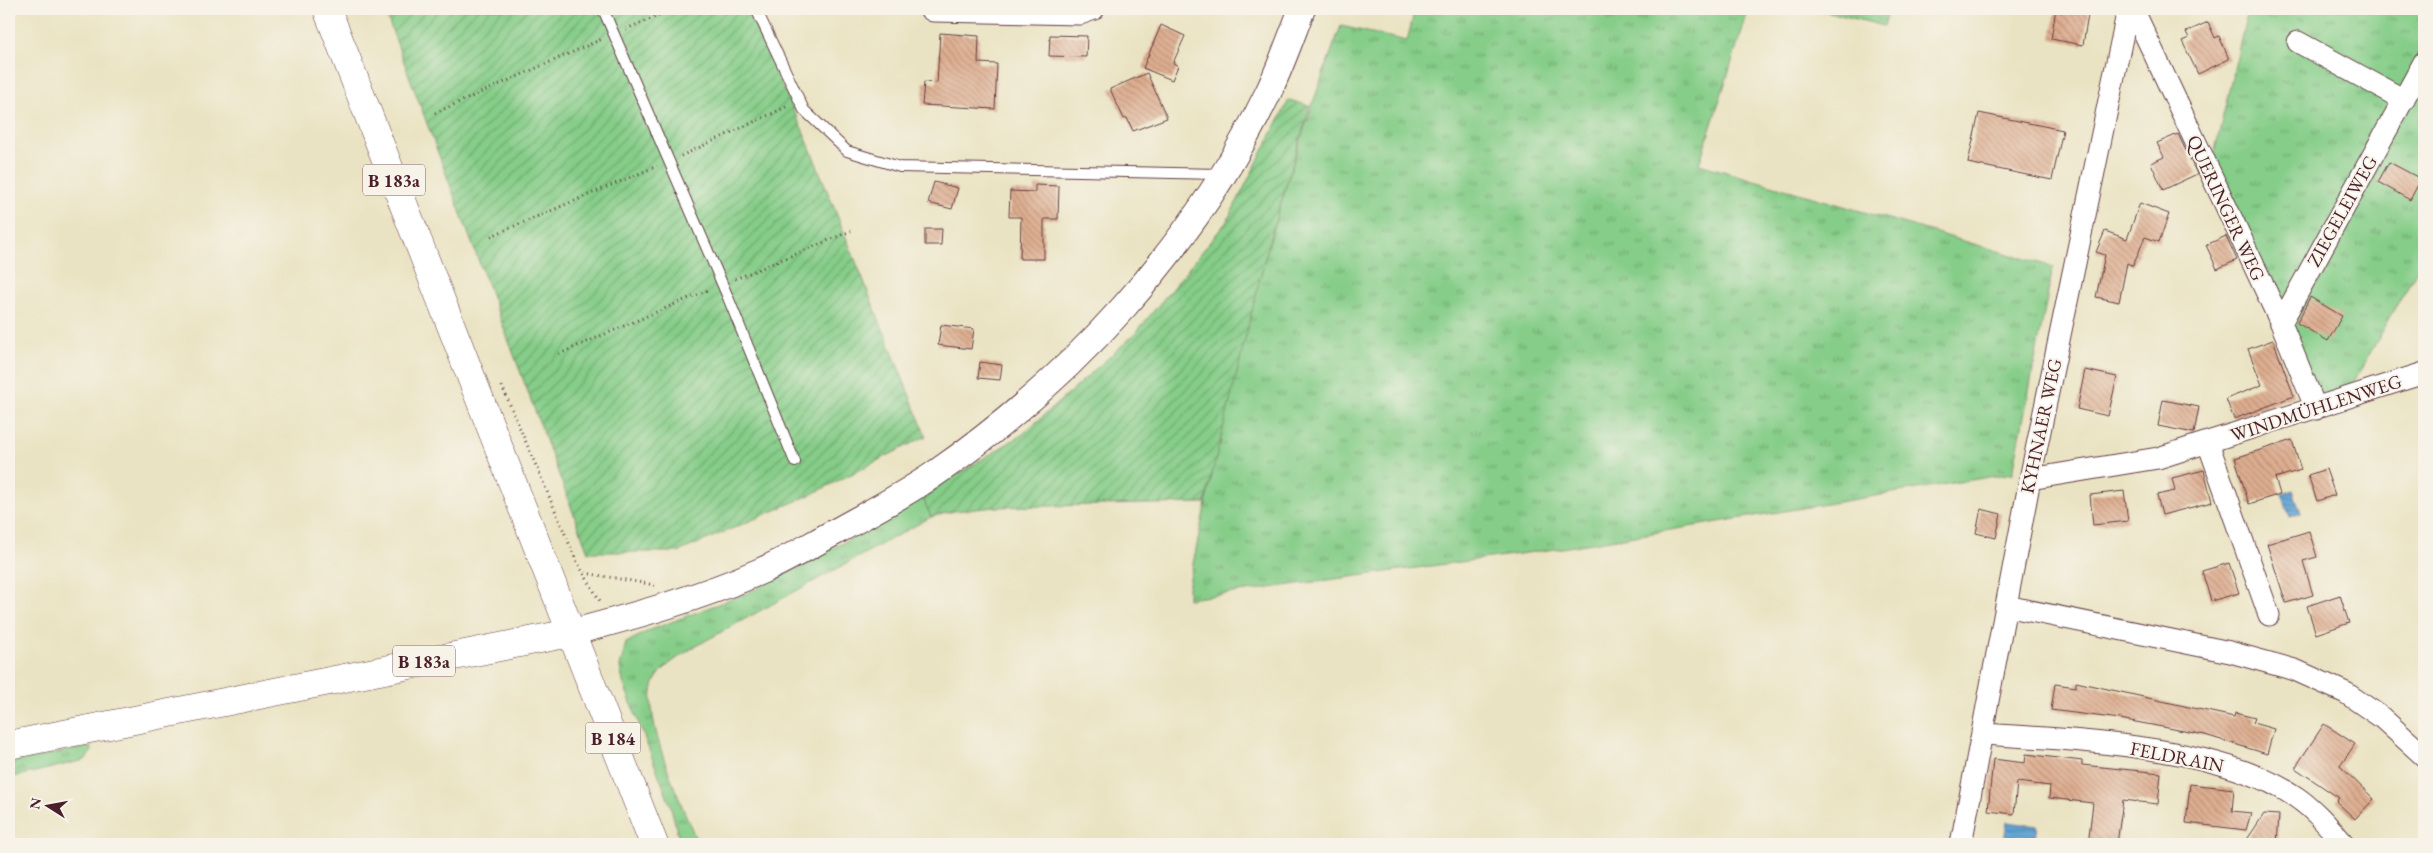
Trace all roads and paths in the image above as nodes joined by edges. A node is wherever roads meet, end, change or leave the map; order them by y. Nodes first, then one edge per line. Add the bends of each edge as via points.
1 (327, 9) edge
2 (603, 9) edge
3 (675, 9) edge
4 (756, 9) edge
5 (930, 9) edge
6 (1094, 9) edge
7 (1302, 9) edge
8 (2128, 9) edge
9 (2133, 9) edge
10 (614, 34) junction
11 (2298, 42) dead end
12 (2424, 62) edge
13 (2404, 100) junction
14 (794, 104) dead end
15 (435, 113) dead end
16 (669, 161) junction
17 (1223, 174) junction
18 (851, 231) dead end
19 (491, 236) dead end
20 (722, 284) junction
21 (2281, 323) junction
22 (559, 354) dead end
23 (2424, 373) edge
24 (501, 384) dead end
25 (2316, 408) junction
26 (2208, 443) junction
27 (795, 462) dead end
28 (2030, 479) junction
29 (584, 573) junction
30 (661, 586) dead end
31 (2006, 606) junction
32 (2269, 614) dead end
33 (609, 623) junction
34 (570, 633) junction
35 (1983, 734) junction
36 (9, 745) edge
37 (2424, 756) edge
38 (654, 844) edge
39 (1961, 844) edge
40 (2344, 844) edge

1 - 34 main road, B 183a
2 - 10 lane
3 - 10 path
4 - 17 lane via 804,110 847,151 900,167
5 - 6 street via 1080,14
7 - 17 street via 1268,93
8 - 28 street, KYHNAER WEG
9 - 21 street, QUERINGER WEG
10 - 15 path
10 - 16 lane
11 - 13 street
12 - 13 street, ZIEGELEIWEG
13 - 21 street, ZIEGELEIWEG
14 - 16 path
16 - 19 path
16 - 20 lane
17 - 33 street via 1163,260 1131,299 1059,374 981,440 931,476 762,571 704,594
18 - 20 path
20 - 22 path
20 - 27 lane
21 - 25 street, QUERINGER WEG
23 - 25 street, WINDMÜHLENWEG
24 - 29 path
25 - 26 street, WINDMÜHLENWEG
26 - 28 street, WINDMÜHLENWEG via 2158,458
26 - 32 street, WINDMÜHLENWEG
28 - 31 street, KYHNAER WEG
29 - 30 path
29 - 33 path
31 - 35 street, KYHNAER WEG
31 - 37 street via 2230,652 2295,670 2346,693 2381,717
33 - 34 street
34 - 36 main road, B 183a
34 - 38 main road, B 184
35 - 39 street, KYHNAER WEG
35 - 40 street, FELDRAIN via 2078,740 2168,753 2242,770 2295,796 2318,815

